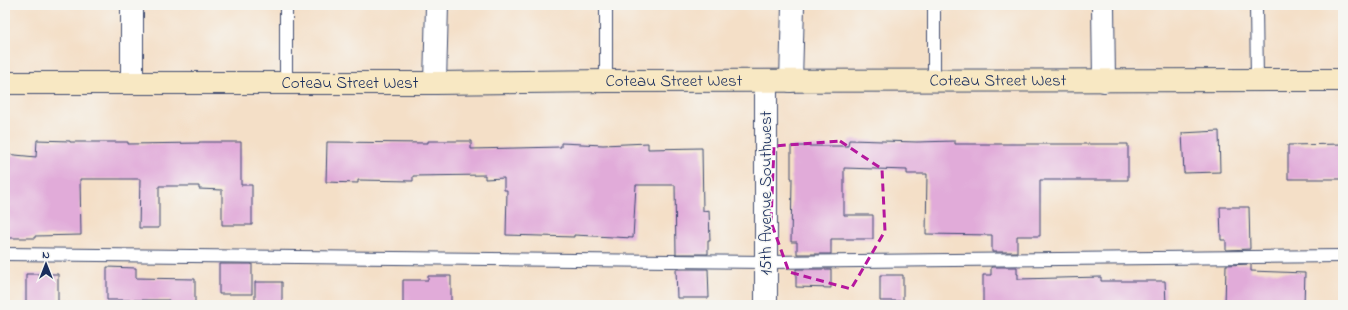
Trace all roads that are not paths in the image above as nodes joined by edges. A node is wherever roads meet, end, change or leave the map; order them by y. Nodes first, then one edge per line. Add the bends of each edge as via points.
1 (132, 5) edge
2 (286, 5) edge
3 (437, 5) edge
4 (606, 5) edge
5 (793, 5) edge
6 (934, 5) edge
7 (1103, 5) edge
8 (1256, 5) edge
9 (1257, 80) junction
10 (1343, 80) edge
11 (606, 81) junction
12 (791, 81) junction
13 (934, 81) junction
14 (1104, 81) junction
15 (286, 82) junction
16 (766, 82) junction
17 (5, 83) edge
18 (132, 83) junction
19 (436, 83) junction
20 (5, 254) edge
21 (1343, 256) edge
22 (766, 262) junction
23 (766, 305) edge

1 - 18 street
2 - 15 lane
3 - 19 street
4 - 11 lane
5 - 12 street
6 - 13 lane
7 - 14 street
8 - 9 lane
9 - 10 street, Coteau Street West
9 - 14 street, Coteau Street West
11 - 16 street, Coteau Street West
11 - 19 street, Coteau Street West
12 - 13 street, Coteau Street West
12 - 16 street, Coteau Street West
13 - 14 street, Coteau Street West
15 - 18 street, Coteau Street West
15 - 19 street, Coteau Street West
16 - 22 street, 15th Avenue Southwest
17 - 18 street, Coteau Street West
20 - 22 lane
21 - 22 lane
22 - 23 street, 15th Avenue Southwest

